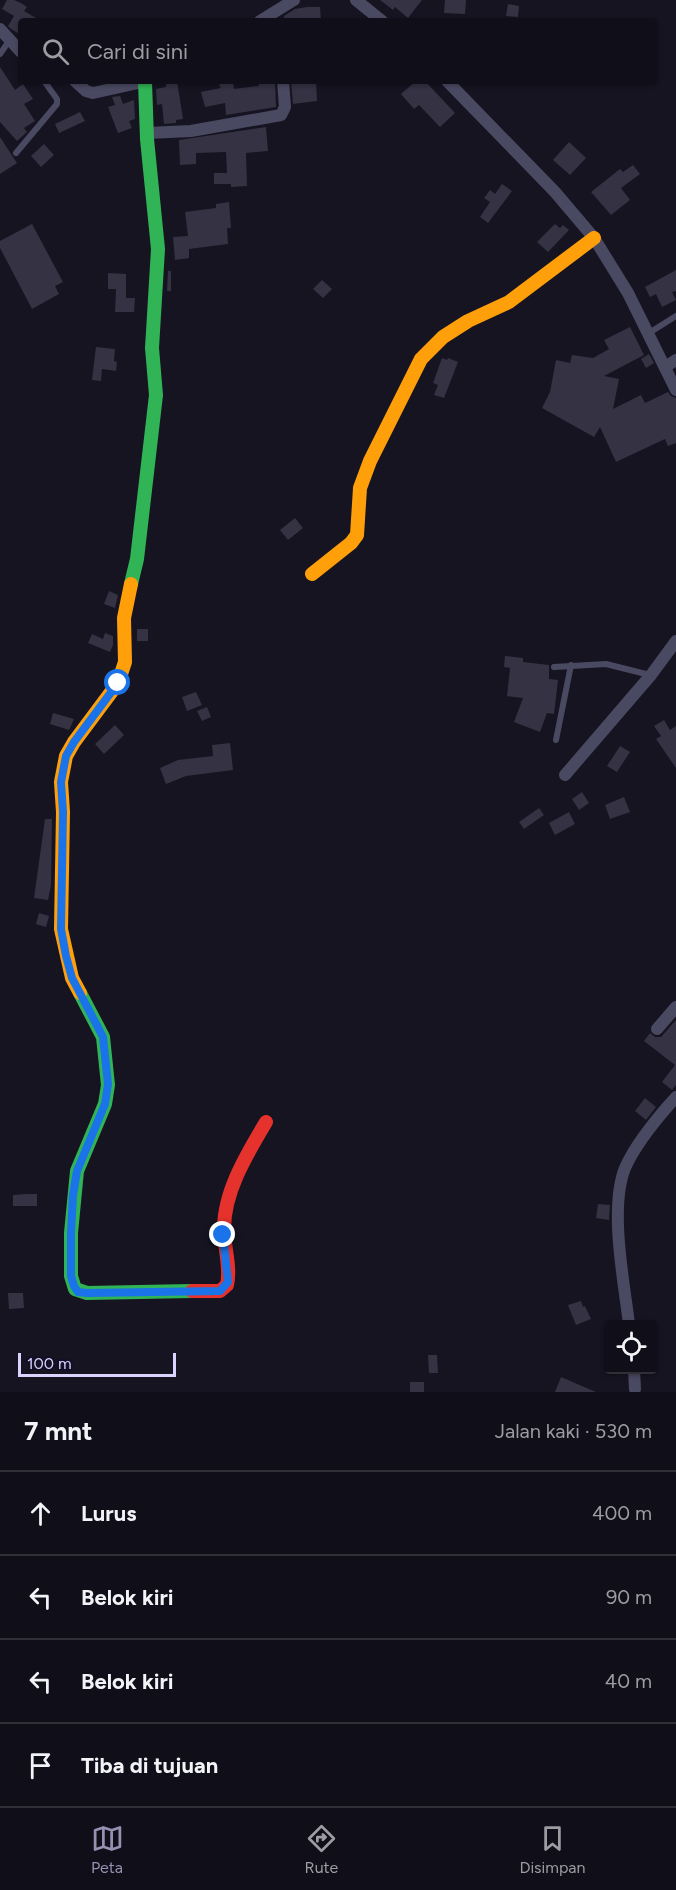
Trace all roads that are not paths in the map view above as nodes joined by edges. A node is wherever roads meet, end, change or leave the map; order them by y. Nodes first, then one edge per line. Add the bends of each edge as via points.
1 (294, 0) edge
2 (356, 0) edge
3 (280, 15) edge
4 (378, 18) edge
5 (0, 29) edge
6 (9, 41) junction
7 (18, 49) edge
8 (0, 54) edge
9 (46, 84) edge
10 (78, 84) edge
11 (136, 84) edge
12 (146, 84) edge
13 (283, 84) edge
14 (450, 84) edge
15 (147, 133) junction
16 (16, 153) dead end
17 (594, 237) junction
18 (676, 316) edge
19 (649, 333) junction
20 (670, 363) edge
21 (676, 390) edge
22 (312, 574) dead end
23 (676, 641) edge
24 (571, 665) junction
25 (554, 668) dead end
26 (651, 675) junction
27 (556, 740) dead end
28 (565, 775) dead end
29 (676, 1007) edge
30 (657, 1029) dead end
31 (676, 1097) edge
32 (266, 1122) dead end
33 (629, 1320) edge
34 (634, 1374) edge
35 (632, 1391) edge

1 - 3 street
2 - 4 street
5 - 6 street
6 - 7 street
6 - 8 lane
9 - 16 lane via 57,104
10 - 11 street via 93,93
12 - 15 street
13 - 15 street via 285,108 281,115 191,131
14 - 17 street
15 - 32 street via 158,249 152,348 156,395 142,519 124,618 125,663 118,683 66,756 61,782 61,929 72,978 103,1037 108,1084 105,1104 77,1171 73,1195 71,1276 75,1289 87,1293 223,1289 228,1282 223,1235 228,1200 240,1165
17 - 19 street
17 - 22 street via 509,302 444,337 421,359 360,488 357,535
18 - 19 lane
19 - 20 street
20 - 21 street
23 - 26 street
24 - 25 lane
24 - 26 lane via 606,664
24 - 27 lane
26 - 28 street
29 - 30 street
31 - 33 street via 633,1153 619,1189 617,1212
34 - 35 street

